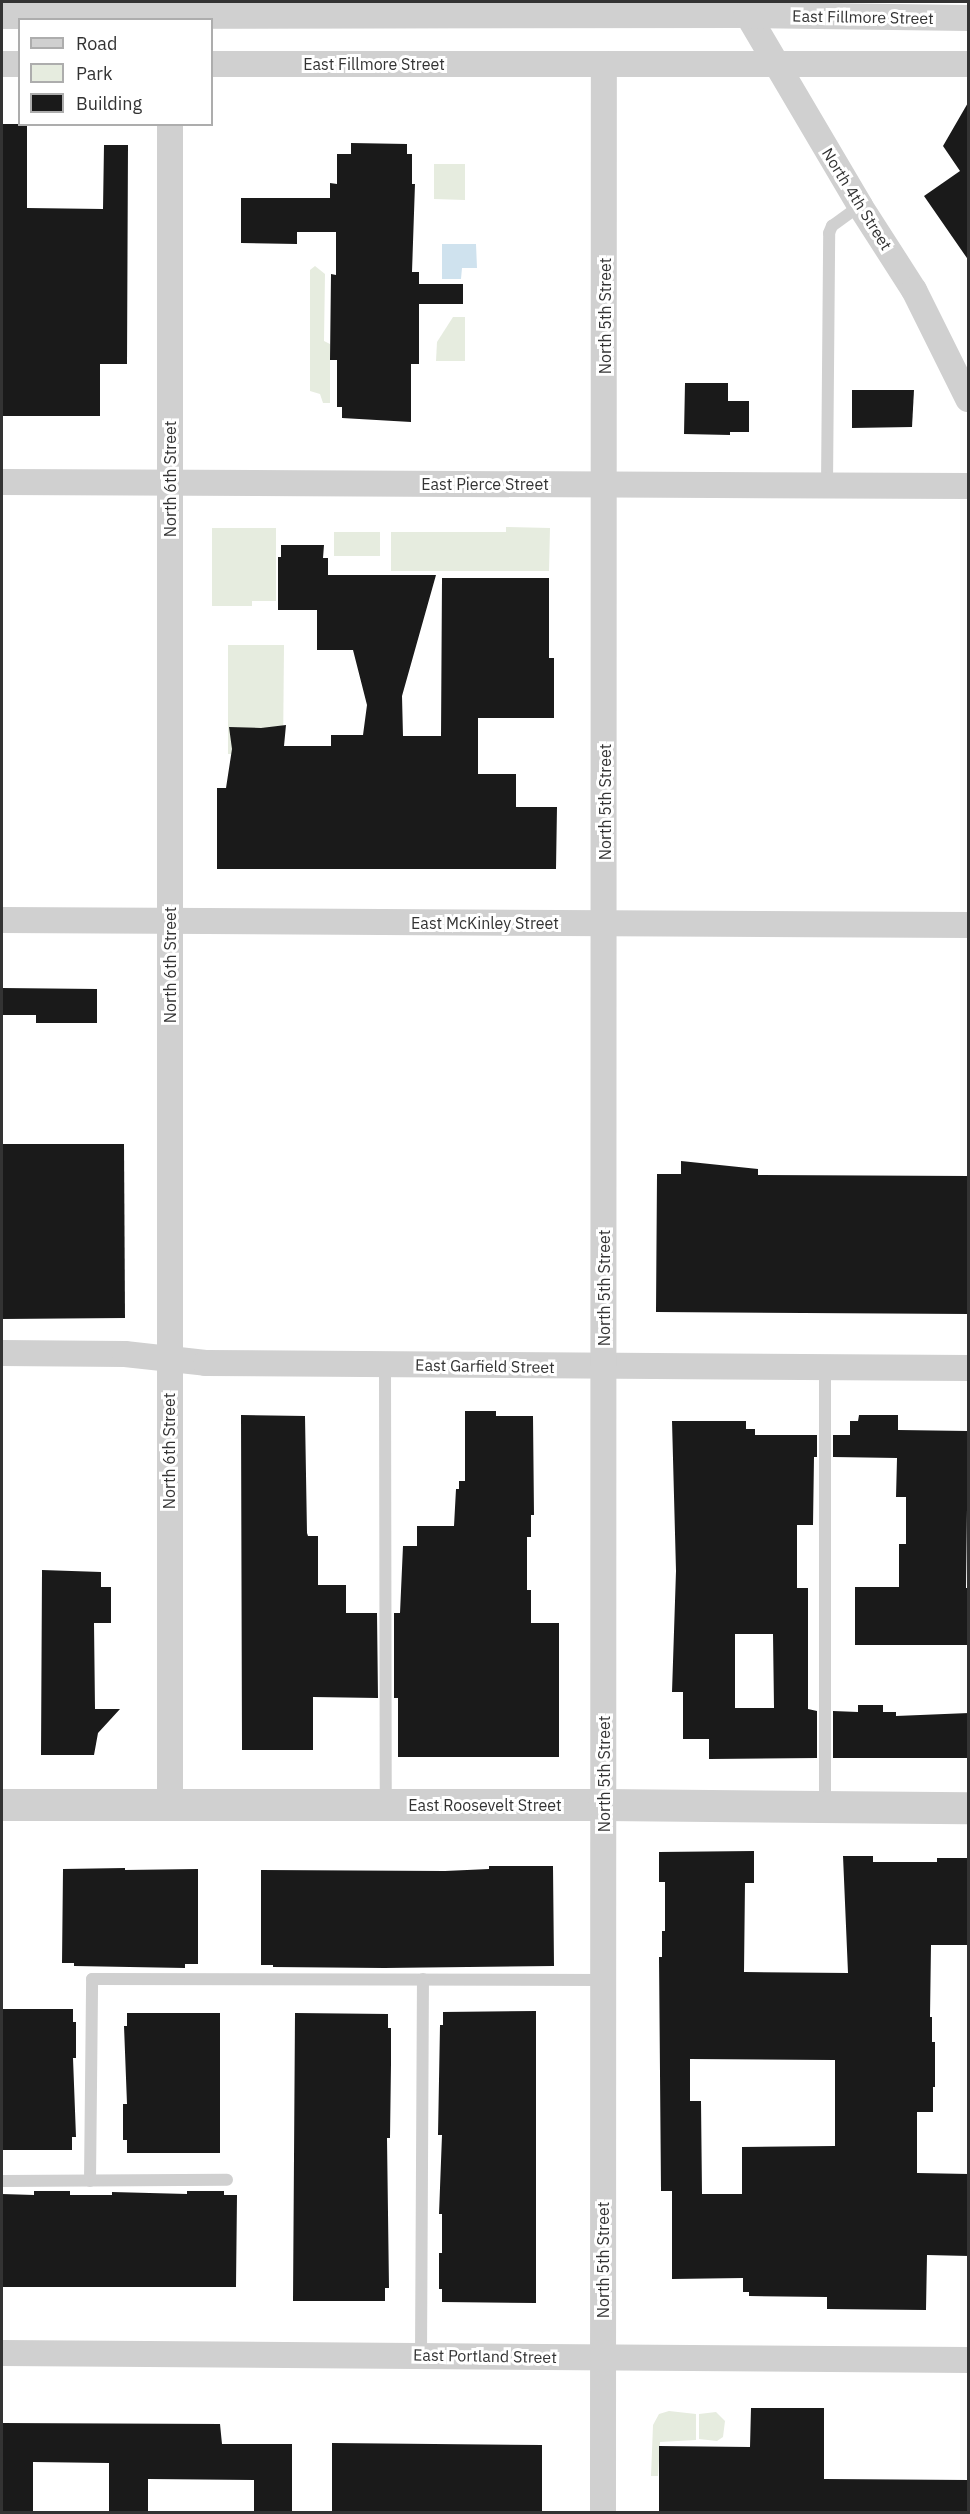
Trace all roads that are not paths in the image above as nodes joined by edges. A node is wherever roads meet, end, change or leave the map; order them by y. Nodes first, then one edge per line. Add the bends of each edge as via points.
1 (743, 8) edge
2 (966, 13) edge
3 (2, 16) edge
4 (170, 18) edge
5 (2, 64) edge
6 (18, 64) edge
7 (213, 64) edge
8 (604, 64) junction
9 (969, 64) edge
10 (776, 65) junction
11 (170, 126) edge
12 (860, 206) junction
13 (969, 399) edge
14 (2, 482) edge
15 (170, 483) junction
16 (605, 484) junction
17 (827, 485) junction
18 (969, 486) edge
19 (2, 920) edge
20 (170, 921) junction
21 (604, 923) junction
22 (969, 925) edge
23 (2, 1353) edge
24 (169, 1359) junction
25 (385, 1365) junction
26 (604, 1367) junction
27 (825, 1368) junction
28 (969, 1368) edge
29 (2, 1805) edge
30 (386, 1805) junction
31 (604, 1805) junction
32 (170, 1806) junction
33 (825, 1806) junction
34 (969, 1808) edge
35 (423, 1979) junction
36 (604, 1980) junction
37 (227, 2180) dead end
38 (2, 2181) edge
39 (90, 2181) junction
40 (2, 2353) edge
41 (421, 2356) junction
42 (603, 2358) junction
43 (969, 2360) edge
44 (603, 2512) edge

1 - 2 street, East Fillmore Street
1 - 4 street, East Fillmore Street
1 - 10 street, North 4th Street
3 - 4 street, East Fillmore Street
5 - 6 street
7 - 8 street, East Fillmore Street
8 - 10 street, East Fillmore Street
8 - 16 street, North 5th Street
9 - 10 street, East Fillmore Street
10 - 12 street, North 4th Street
11 - 15 street, North 6th Street
12 - 13 street, North 4th Street via 914,290
12 - 17 lane via 832,226 829,233
14 - 15 street, East Pierce Street
15 - 16 street, East Pierce Street
15 - 20 street, North 6th Street
16 - 17 street, East Pierce Street
16 - 21 street, North 5th Street
17 - 18 street, East Pierce Street
19 - 20 street, East McKinley Street
20 - 21 street, East McKinley Street
20 - 24 street, North 6th Street
21 - 22 street, East McKinley Street
21 - 26 street, North 5th Street
23 - 24 street, East Garfield Street via 125,1354
24 - 25 street, East Garfield Street via 198,1363
24 - 32 street, North 6th Street
25 - 26 street, East Garfield Street
25 - 30 lane
26 - 27 street, East Garfield Street
26 - 31 street, North 5th Street
27 - 28 street, East Garfield Street
27 - 33 lane
29 - 32 street, East Roosevelt Street
30 - 31 street, East Roosevelt Street
30 - 32 street, East Roosevelt Street
31 - 33 street, East Roosevelt Street
31 - 36 street, North 5th Street
33 - 34 street, East Roosevelt Street
35 - 36 lane
35 - 39 lane via 92,1980
35 - 41 lane
36 - 42 street, North 5th Street
37 - 39 lane
38 - 39 lane
40 - 41 street, East Portland Street
41 - 42 street, East Portland Street
42 - 43 street, East Portland Street
42 - 44 street, North 5th Street

